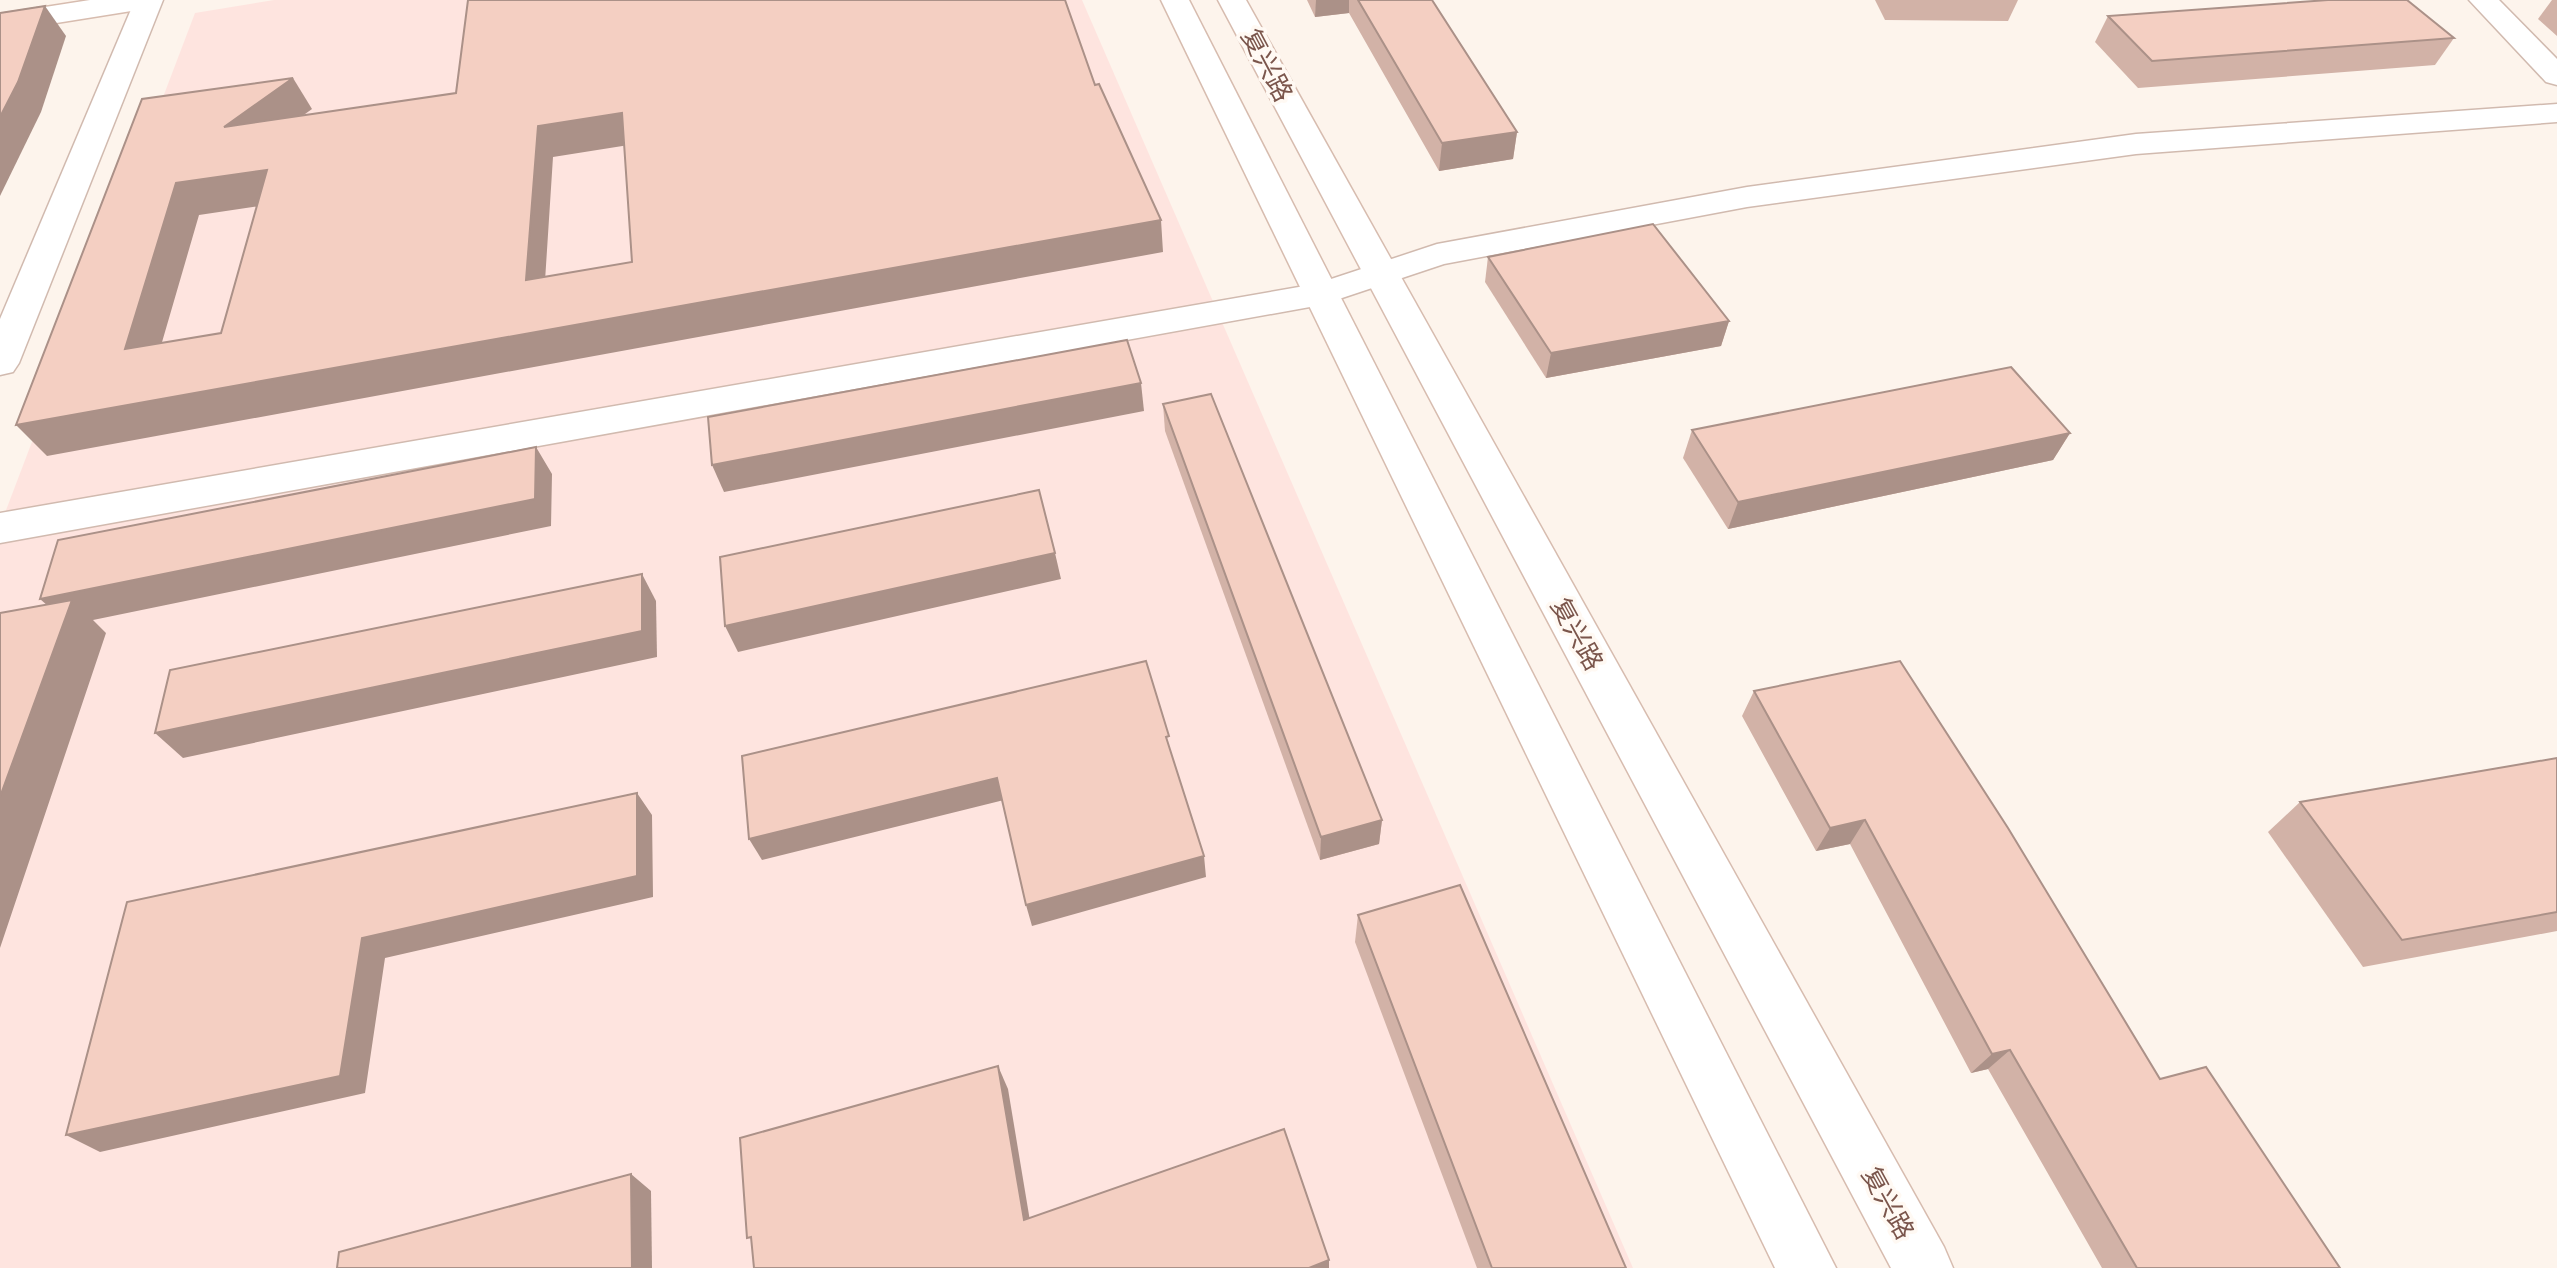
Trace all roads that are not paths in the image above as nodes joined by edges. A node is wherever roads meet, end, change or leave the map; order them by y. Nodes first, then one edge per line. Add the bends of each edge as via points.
1 (68, 0) edge
2 (146, 0) edge
3 (1175, 0) edge
4 (1232, 0) edge
5 (2483, 0) edge
6 (0, 11) edge
7 (0, 23) edge
8 (2557, 76) edge
9 (2557, 113) edge
10 (1379, 273) junction
11 (1321, 294) junction
12 (0, 363) edge
13 (0, 528) edge
14 (1806, 1268) edge
15 (1923, 1268) edge

1 - 6 street
2 - 7 street
2 - 12 street
3 - 11 street, 复兴路
4 - 10 street, 复兴路
5 - 8 street
9 - 10 street via 2120,146 1747,197 1437,255
10 - 11 street
10 - 15 street, 复兴路
11 - 13 street
11 - 14 street, 复兴路

